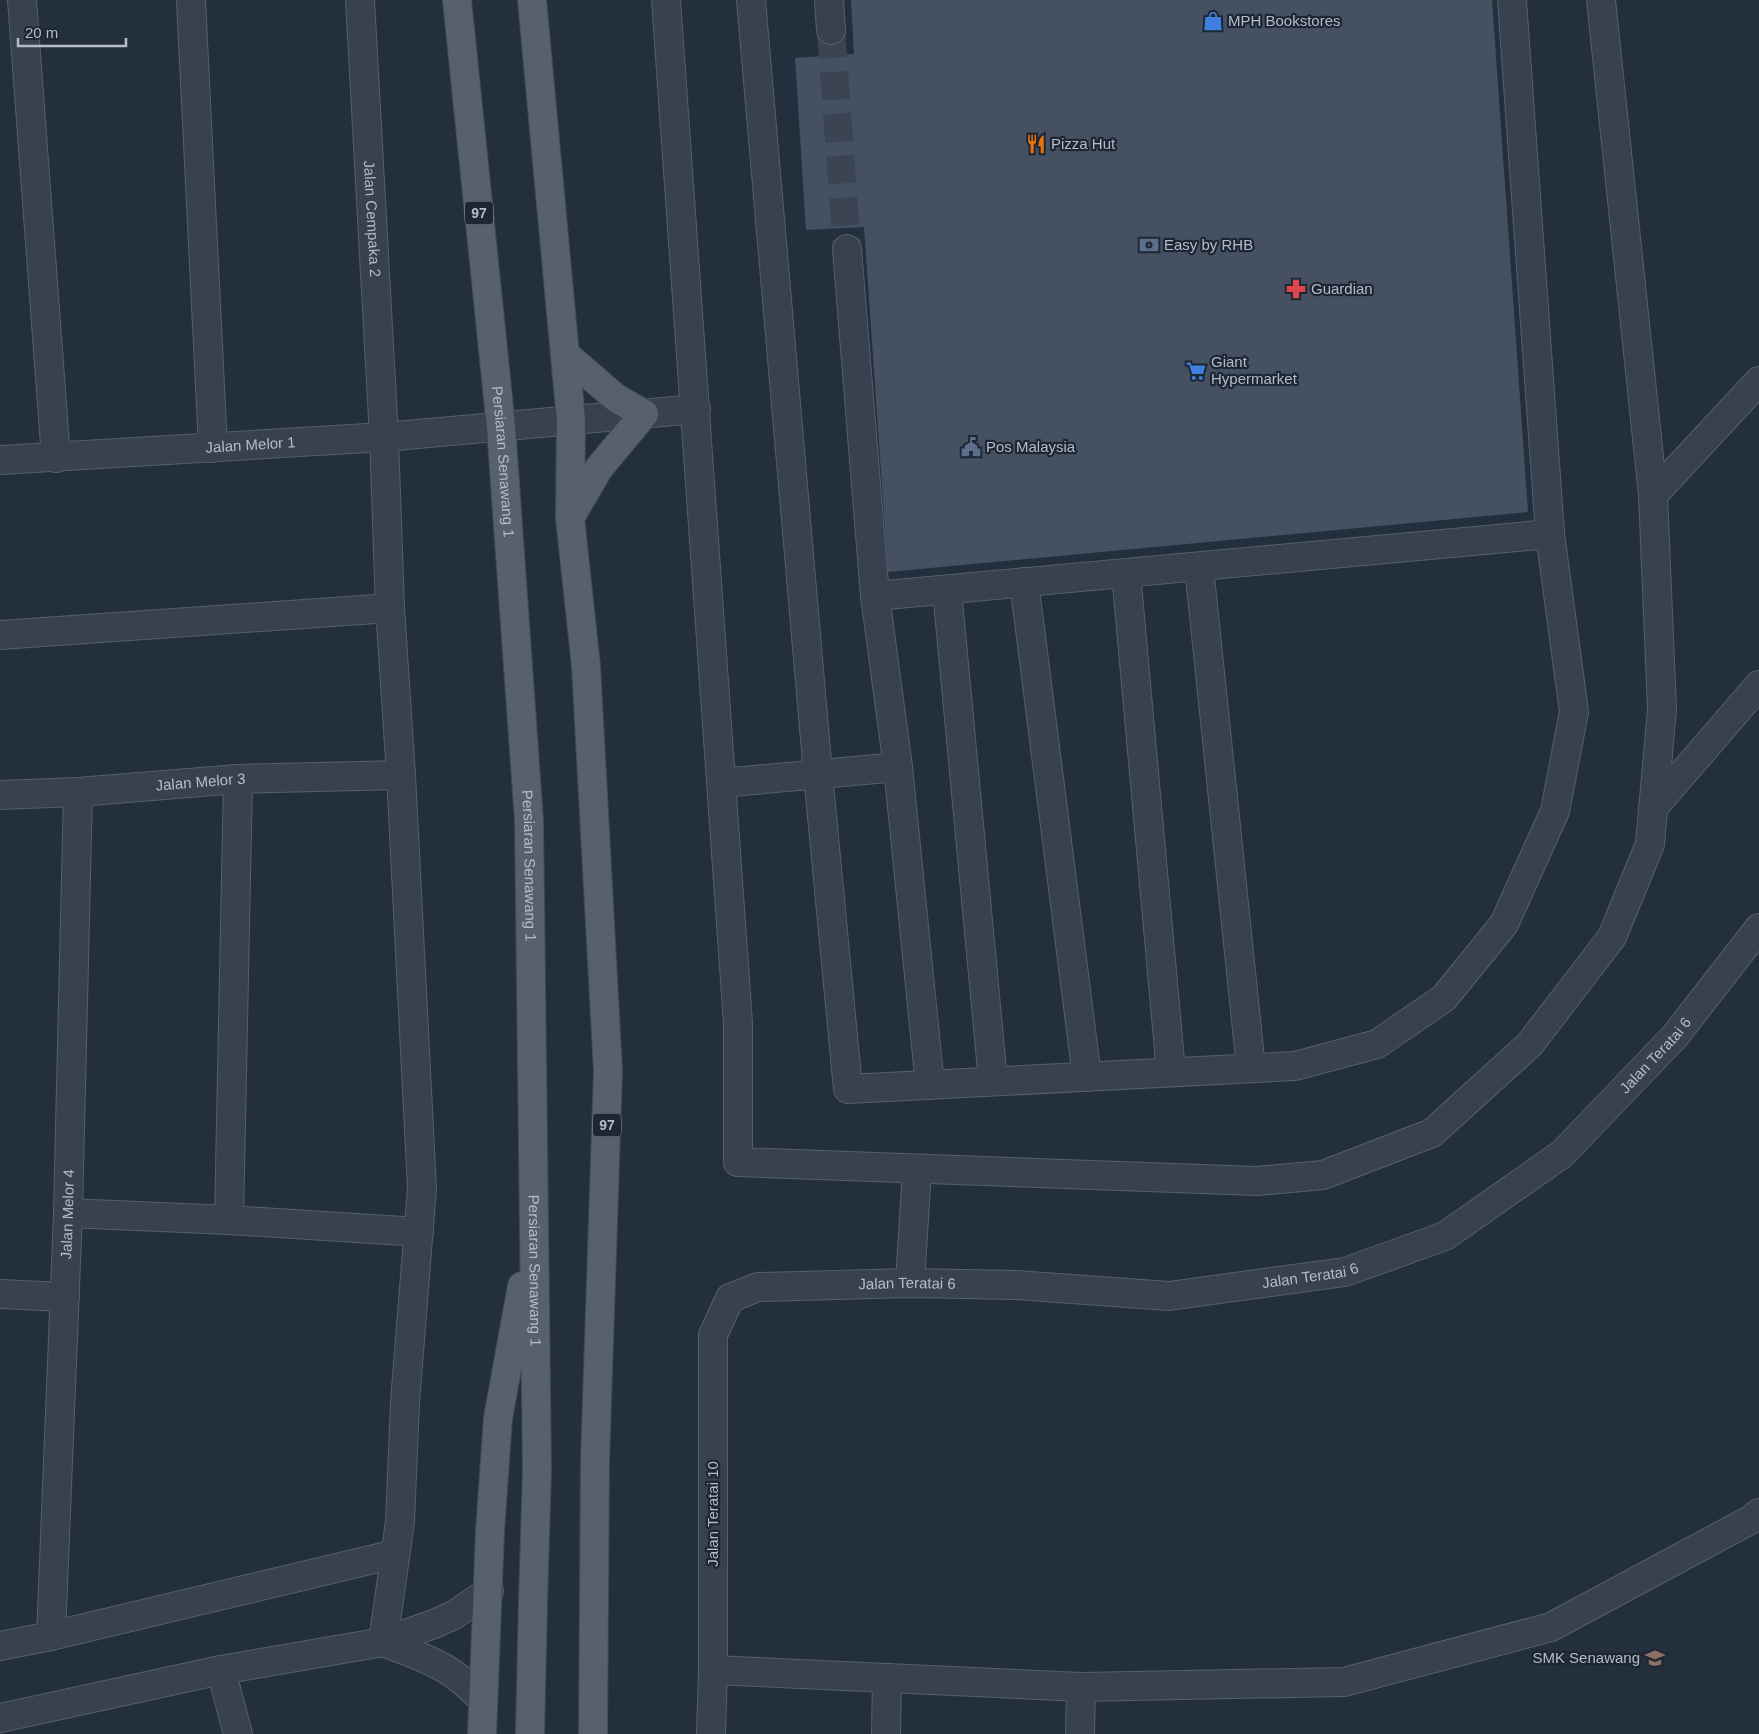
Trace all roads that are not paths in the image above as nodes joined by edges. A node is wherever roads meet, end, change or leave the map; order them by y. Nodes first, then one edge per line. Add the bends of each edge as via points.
1 (22, 0) edge
2 (191, 0) edge
3 (360, 0) edge
4 (457, 0) edge
5 (532, 0) edge
6 (666, 0) edge
7 (751, 0) edge
8 (829, 0) edge
9 (1512, 0) edge
10 (1601, 0) edge
11 (831, 30) tunnel mouth
12 (847, 249) tunnel mouth
13 (565, 354) junction
14 (1759, 381) edge
15 (696, 409) junction
16 (644, 414) junction
17 (571, 420) junction
18 (501, 427) junction
19 (384, 437) junction
20 (213, 448) junction
21 (56, 458) junction
22 (0, 460) edge
23 (1653, 495) junction
24 (570, 518) junction
25 (1550, 534) junction
26 (1199, 566) junction
27 (1126, 573) junction
28 (1024, 582) junction
29 (947, 590) junction
30 (875, 596) junction
31 (390, 608) junction
32 (0, 635) edge
33 (1759, 685) edge
34 (898, 767) junction
35 (818, 774) junction
36 (401, 775) junction
37 (238, 779) junction
38 (721, 783) junction
39 (78, 792) junction
40 (0, 795) edge
41 (1653, 808) junction
42 (1759, 928) edge
43 (1251, 1068) junction
44 (1171, 1072) junction
45 (1088, 1077) junction
46 (993, 1081) junction
47 (930, 1085) junction
48 (917, 1169) junction
49 (68, 1213) junction
50 (229, 1220) junction
51 (533, 1222) junction
52 (418, 1232) junction
53 (910, 1283) junction
54 (0, 1294) edge
55 (64, 1297) junction
56 (730, 1298) joint
57 (1759, 1513) edge
58 (395, 1554) junction
59 (489, 1591) junction
60 (51, 1636) junction
61 (383, 1642) junction
62 (0, 1646) edge
63 (221, 1670) junction
64 (712, 1670) junction
65 (887, 1678) junction
66 (1081, 1687) junction
67 (483, 1700) junction
68 (0, 1718) edge
69 (238, 1734) edge
70 (482, 1734) edge
71 (530, 1734) edge
72 (593, 1734) edge
73 (710, 1734) edge
74 (886, 1734) edge
75 (1080, 1734) edge

1 - 21 street
2 - 20 street
3 - 19 street, Jalan Cempaka 2
4 - 18 main road, Persiaran Senawang 1 / 97
5 - 13 main road, 97
6 - 15 street
7 - 35 street
8 - 11 street
9 - 25 street
10 - 23 street
12 - 30 street
13 - 16 main road via 616,398
13 - 17 main road, 97
14 - 23 street
15 - 16 street, Jalan Melor 1
15 - 38 street
16 - 17 street, Jalan Melor 1
16 - 24 main road via 599,468
17 - 18 street, Jalan Melor 1
17 - 24 main road, 97
18 - 19 street, Jalan Melor 1
18 - 51 main road, Persiaran Senawang 1 / 97 via 529,821
19 - 20 street, Jalan Melor 1
19 - 31 street, Jalan Cempaka 2
20 - 21 street, Jalan Melor 1
21 - 22 street, Jalan Melor 1
23 - 41 street via 1662,709
24 - 72 main road, 97 via 586,666 608,1071 595,1460
25 - 26 street
25 - 43 street via 1574,712 1556,811 1504,924 1444,998 1377,1044 1295,1066
26 - 27 street
26 - 43 street
27 - 28 street
27 - 44 street
28 - 29 street
28 - 45 street
29 - 30 street
29 - 46 street
30 - 34 street
31 - 32 street
31 - 36 street, Jalan Cempaka 2
33 - 41 street
34 - 35 street
34 - 47 street
35 - 38 street
35 - 47 street via 848,1089
36 - 37 street, Jalan Melor 3
36 - 52 street, Jalan Cempaka 2 via 422,1188
37 - 39 street, Jalan Melor 3
37 - 50 street
38 - 48 street via 738,1022 738,1162
39 - 40 street, Jalan Melor 3
39 - 49 street, Jalan Melor 4
41 - 48 street via 1650,844 1612,937 1530,1044 1432,1132 1323,1176 1257,1181
42 - 53 street, Jalan Teratai 6 via 1674,1036 1562,1154 1445,1236 1345,1272 1169,1296 1016,1284
43 - 44 street
44 - 45 street
45 - 46 street
46 - 47 street
48 - 53 street
49 - 50 street
49 - 55 street, Jalan Melor 4
50 - 52 street
51 - 59 main road via 498,1418
51 - 71 main road, Persiaran Senawang 1 / 97 via 538,1470
52 - 58 street, Jalan Cempaka 2 via 400,1522
53 - 56 street, Jalan Teratai 6 via 758,1287
54 - 55 street
55 - 60 street, Jalan Melor 4
56 - 64 street, Jalan Teratai 10 via 713,1335
57 - 66 street via 1551,1627 1344,1682
58 - 60 street
58 - 61 street, Jalan Cempaka 2
59 - 61 street via 454,1615
59 - 67 main road
60 - 62 street
61 - 63 street
61 - 67 street via 445,1668
63 - 68 street
63 - 69 street
64 - 65 street
64 - 73 street, Jalan Teratai 10
65 - 66 street
65 - 74 street
66 - 75 street
67 - 70 main road

